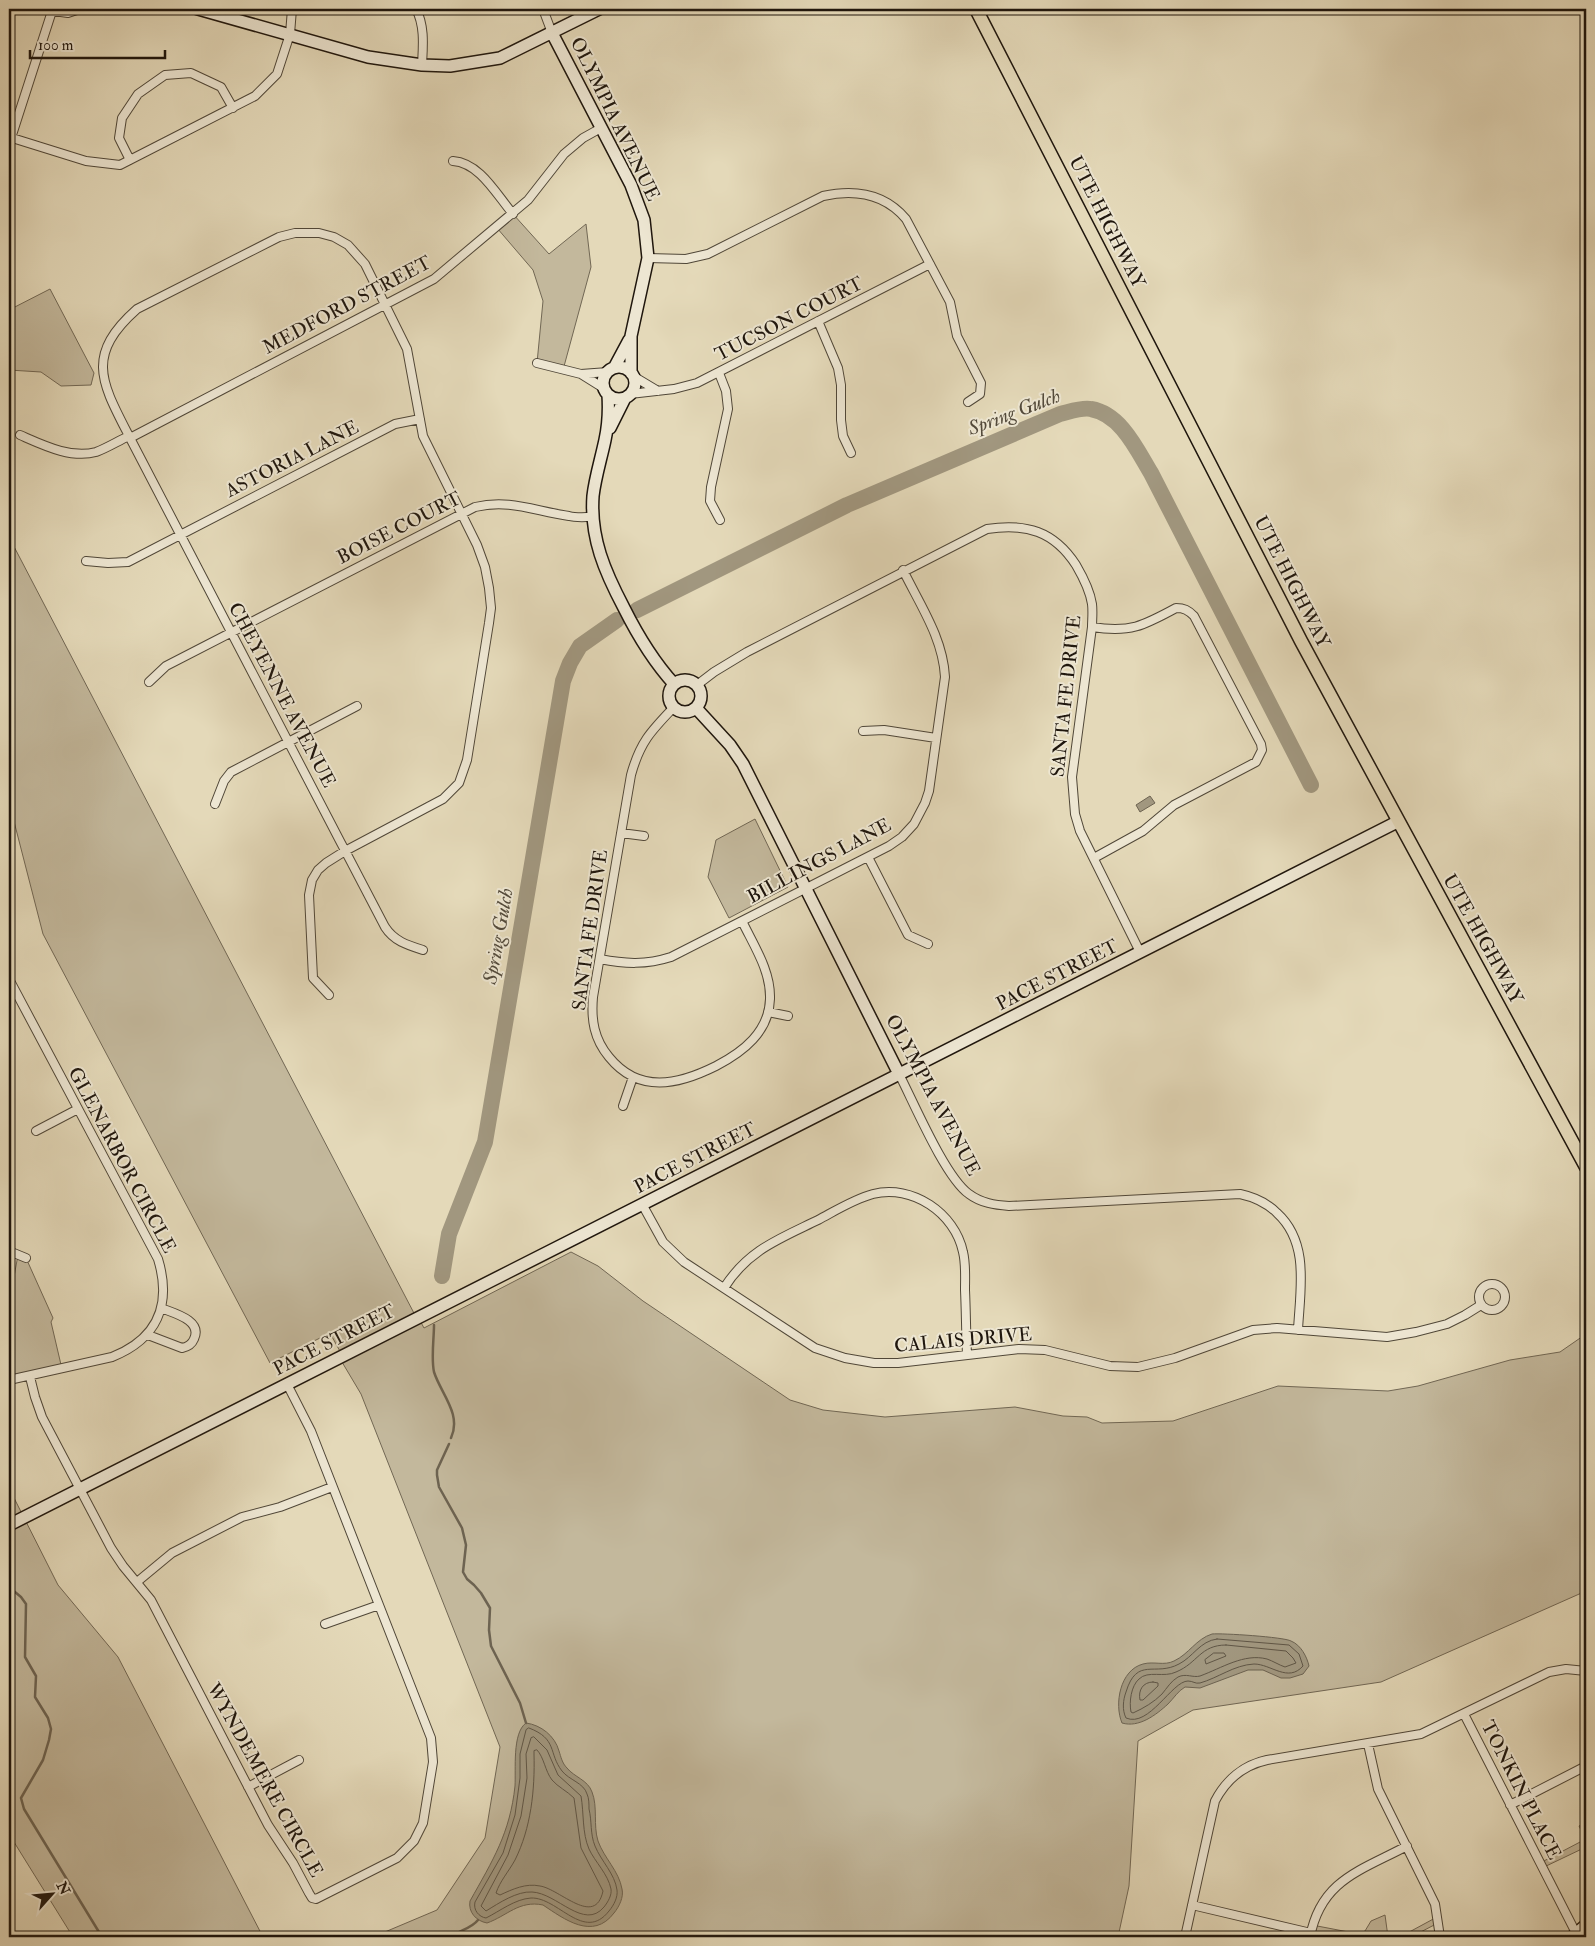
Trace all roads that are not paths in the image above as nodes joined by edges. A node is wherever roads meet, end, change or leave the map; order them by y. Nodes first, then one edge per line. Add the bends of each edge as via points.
1 (39, 9) edge
2 (80, 9) edge
3 (198, 9) edge
4 (292, 9) edge
5 (416, 9) edge
6 (543, 9) edge
7 (599, 9) edge
8 (976, 9) edge
9 (52, 10) junction
10 (552, 33) junction
11 (290, 34) junction
12 (422, 65) junction
13 (233, 108) junction
14 (601, 128) junction
15 (10, 138) edge
16 (130, 160) junction
17 (453, 161) dead end
18 (513, 214) junction
19 (648, 258) junction
20 (930, 264) junction
21 (386, 304) junction
22 (818, 322) junction
23 (631, 336) junction
24 (537, 363) dead end
25 (611, 370) junction
26 (719, 373) junction
27 (581, 374) junction
28 (632, 375) junction
29 (658, 391) junction
30 (606, 392) junction
31 (628, 396) junction
32 (968, 402) dead end
33 (420, 419) junction
34 (20, 435) dead end
35 (129, 437) junction
36 (605, 439) junction
37 (851, 453) dead end
38 (461, 513) junction
39 (592, 517) junction
40 (720, 520) dead end
41 (180, 535) junction
42 (86, 561) dead end
43 (903, 570) junction
44 (1092, 627) junction
45 (231, 633) junction
46 (149, 682) dead end
47 (674, 684) junction
48 (697, 685) junction
49 (357, 706) dead end
50 (674, 706) junction
51 (696, 708) junction
52 (863, 731) dead end
53 (936, 738) junction
54 (289, 742) junction
55 (215, 804) dead end
56 (1397, 822) junction
57 (621, 833) junction
58 (644, 836) dead end
59 (345, 851) junction
60 (868, 857) junction
61 (1094, 858) junction
62 (805, 888) junction
63 (742, 921) junction
64 (928, 944) dead end
65 (423, 950) dead end
66 (1140, 952) junction
67 (600, 958) junction
68 (9, 979) edge
69 (329, 996) dead end
70 (768, 1012) junction
71 (788, 1016) dead end
72 (899, 1074) junction
73 (633, 1077) junction
74 (623, 1106) dead end
75 (78, 1109) junction
76 (36, 1131) dead end
77 (1586, 1167) edge
78 (642, 1204) junction
79 (9, 1252) edge
80 (26, 1258) dead end
81 (724, 1288) junction
82 (1481, 1305) dead end
83 (161, 1308) junction
84 (1298, 1330) junction
85 (148, 1335) junction
86 (967, 1355) junction
87 (30, 1376) junction
88 (9, 1380) edge
89 (287, 1384) junction
90 (332, 1488) junction
91 (80, 1489) junction
92 (9, 1525) edge
93 (136, 1582) junction
94 (379, 1604) junction
95 (326, 1624) dead end
96 (1586, 1671) edge
97 (1464, 1714) junction
98 (1368, 1744) junction
99 (298, 1760) dead end
100 (1586, 1766) edge
101 (248, 1787) junction
102 (1510, 1805) junction
103 (1406, 1846) junction
104 (1192, 1906) junction
105 (1586, 1925) edge
106 (1310, 1935) edge
107 (1578, 1935) edge
108 (1185, 1937) edge
109 (1440, 1937) edge

1 - 9 street
2 - 9 street via 68,13
3 - 11 street
4 - 11 street
5 - 12 street via 423,38
6 - 10 street, OLYMPIA AVENUE
7 - 10 street
8 - 56 main road, UTE HIGHWAY
9 - 15 street
10 - 12 street via 500,58 450,66
10 - 14 street, OLYMPIA AVENUE
11 - 12 street via 368,57
11 - 13 street via 277,74 255,96
13 - 16 street
13 - 16 street via 221,87 192,73 165,75 138,94 122,118 119,138
14 - 18 street, MEDFORD STREET via 564,154
14 - 19 street, OLYMPIA AVENUE via 639,203
15 - 16 street via 86,161 120,165
17 - 18 street via 476,169
18 - 21 street, MEDFORD STREET via 434,279
19 - 20 street via 686,259 708,254 822,196 847,193 870,194 899,210
19 - 23 street, OLYMPIA AVENUE
20 - 22 street, TUCSON COURT
20 - 32 street via 950,302 957,336 981,383 980,394
21 - 33 street, CHEYENNE AVENUE via 407,349
21 - 35 street, MEDFORD STREET
21 - 35 street, CHEYENNE AVENUE via 365,264 348,245 320,233 307,232 279,236 145,304 121,323 108,344 104,362 105,387
22 - 26 street, TUCSON COURT
22 - 37 street via 838,368 843,436
23 - 25 street, OLYMPIA AVENUE
23 - 28 street, OLYMPIA AVENUE
24 - 27 street
25 - 27 street
25 - 28 street via 623,368
25 - 30 street via 604,380
26 - 29 street, TUCSON COURT via 684,387
26 - 40 street via 728,409 710,501
27 - 30 street
28 - 29 street
28 - 31 street via 635,386
29 - 31 street, TUCSON COURT
30 - 31 street via 616,399
30 - 36 street
31 - 36 street via 618,408
33 - 38 street, CHEYENNE AVENUE via 429,451
33 - 41 street, ASTORIA LANE via 394,424
34 - 35 street, MEDFORD STREET via 52,448 86,454
35 - 41 street, CHEYENNE AVENUE
36 - 39 street via 594,489
38 - 39 street, BOISE COURT via 492,503 570,517
38 - 45 street, BOISE COURT
38 - 59 street, CHEYENNE AVENUE via 485,567 491,608 465,768 455,788 437,803
39 - 47 street via 598,551 607,575 640,640
41 - 42 street, ASTORIA LANE via 128,562
41 - 45 street, CHEYENNE AVENUE
43 - 44 street, SANTA FE DRIVE via 987,529 1005,526 1038,532 1067,552 1079,572 1092,604
43 - 48 street, SANTA FE DRIVE via 747,652
43 - 53 street, BILLINGS LANE via 937,638 944,664
44 - 61 street, SANTA FE DRIVE via 1072,792 1074,814
44 - 61 street via 1129,630 1148,624 1176,608 1190,612 1262,750 1256,762 1174,805 1142,832
45 - 46 street, BOISE COURT via 166,666
45 - 54 street, CHEYENNE AVENUE
47 - 48 street via 687,680
47 - 50 street via 669,694
48 - 51 street via 701,699
49 - 54 street
50 - 51 street via 687,712
50 - 57 street, SANTA FE DRIVE via 647,735 636,755
51 - 62 street, OLYMPIA AVENUE via 737,755
52 - 53 street via 884,730
53 - 60 street, BILLINGS LANE via 929,790 920,815 902,837
54 - 55 street via 231,772
54 - 59 street, CHEYENNE AVENUE
56 - 66 street, PACE STREET
56 - 77 main road, UTE HIGHWAY
57 - 58 street
57 - 67 street, SANTA FE DRIVE
59 - 65 street, CHEYENNE AVENUE via 390,934 400,942
59 - 69 street, CHEYENNE AVENUE via 318,870 312,880 310,895 313,978
60 - 62 street, BILLINGS LANE
60 - 64 street via 908,935
61 - 66 street, SANTA FE DRIVE
62 - 63 street, BILLINGS LANE
62 - 72 street, OLYMPIA AVENUE
63 - 67 street, BILLINGS LANE via 671,957 654,962 637,964
63 - 70 street, SANTA FE DRIVE via 768,977
66 - 72 street, PACE STREET
67 - 73 street, SANTA FE DRIVE via 592,1009 595,1034 612,1060
68 - 75 street, GLENARBOR CIRCLE
70 - 71 street
70 - 73 street, SANTA FE DRIVE via 759,1032 747,1046 704,1071 668,1083
72 - 78 street, PACE STREET
72 - 84 street, OLYMPIA AVENUE via 956,1181 983,1202 1009,1206 1240,1194 1267,1204 1287,1223 1298,1244
73 - 74 street
75 - 76 street
75 - 83 street, GLENARBOR CIRCLE via 158,1259 164,1285
78 - 81 street, CALAIS DRIVE via 663,1242 684,1262
78 - 89 street, PACE STREET
79 - 80 street
81 - 86 street, CALAIS DRIVE via 815,1348 845,1358 898,1363
81 - 86 street via 739,1267 761,1248 872,1194 900,1193 921,1200 939,1212 954,1228 960,1242 964,1262
82 - 84 street, CALAIS DRIVE via 1446,1324 1391,1336
83 - 85 street, GLENARBOR CIRCLE
83 - 85 street via 190,1321 196,1330 195,1338 182,1348
84 - 86 street, CALAIS DRIVE via 1253,1330 1175,1358 1138,1367 1100,1364 1045,1350 1019,1349
85 - 87 street, GLENARBOR CIRCLE via 137,1345 112,1357
87 - 88 street, GLENARBOR CIRCLE
87 - 91 street, WYNDEMERE CIRCLE via 42,1417
89 - 90 street, WYNDEMERE CIRCLE via 311,1431
89 - 91 street, PACE STREET
90 - 93 street via 242,1517 172,1553
90 - 94 street, WYNDEMERE CIRCLE
91 - 92 street, PACE STREET
91 - 93 street, WYNDEMERE CIRCLE via 117,1558
93 - 101 street, WYNDEMERE CIRCLE via 151,1600
94 - 95 street
94 - 101 street, WYNDEMERE CIRCLE via 433,1744 423,1823 414,1841 397,1858 314,1899
96 - 97 street via 1566,1669 1549,1672
97 - 98 street via 1421,1734
97 - 102 street, TONKIN PLACE
98 - 103 street via 1378,1789
98 - 104 street via 1261,1761 1244,1768 1230,1780 1215,1801
99 - 101 street
100 - 102 street
102 - 107 street, TONKIN PLACE
103 - 106 street via 1357,1872 1333,1890 1321,1905
103 - 109 street via 1435,1904
104 - 106 street
104 - 108 street
105 - 107 street

